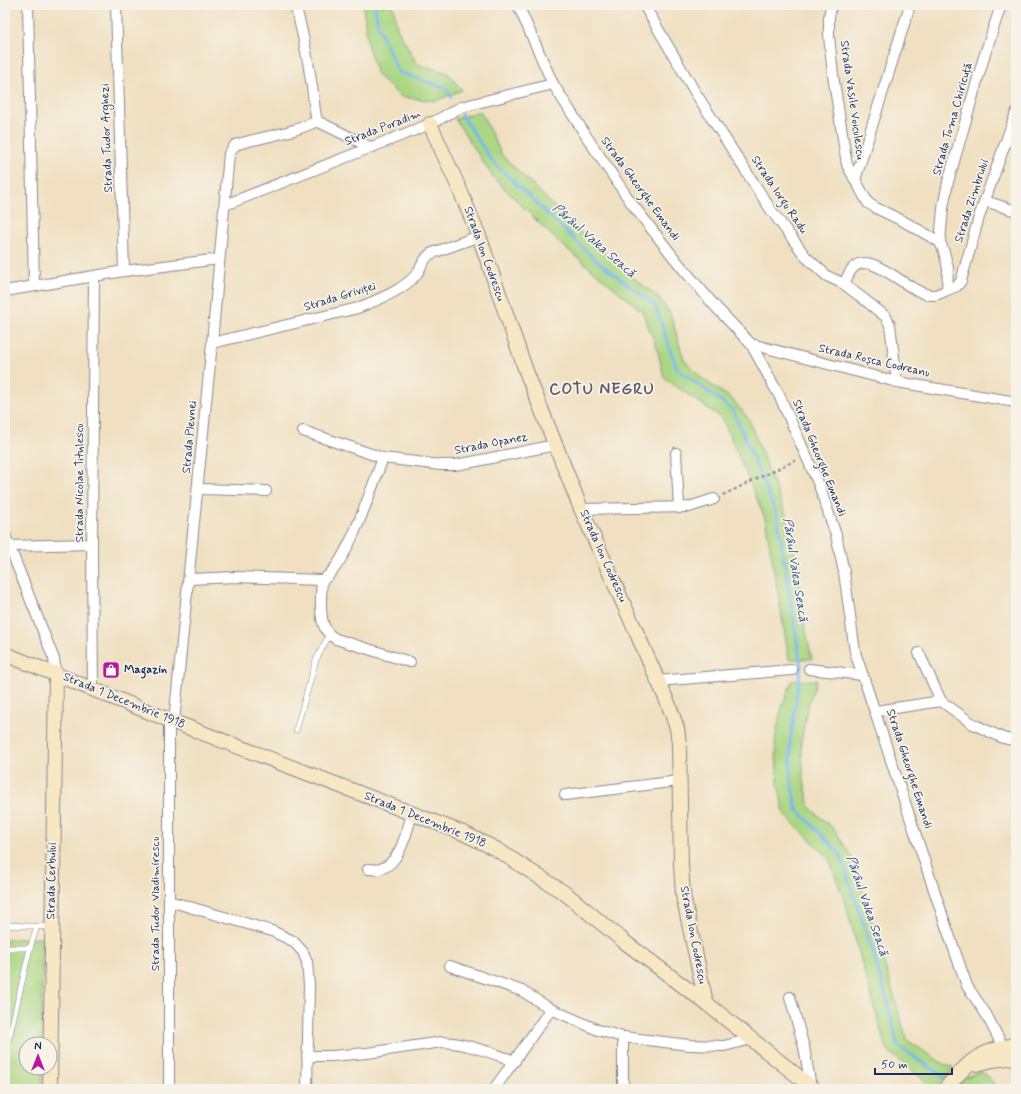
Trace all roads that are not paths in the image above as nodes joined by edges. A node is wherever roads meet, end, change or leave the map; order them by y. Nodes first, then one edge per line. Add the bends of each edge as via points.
1 (28, 5) edge
2 (116, 5) edge
3 (295, 5) edge
4 (518, 5) edge
5 (644, 5) edge
6 (831, 5) edge
7 (910, 5) edge
8 (1001, 5) edge
9 (553, 84) junction
10 (1016, 113) edge
11 (317, 120) junction
12 (436, 120) junction
13 (370, 147) junction
14 (856, 180) junction
15 (985, 201) junction
16 (225, 205) junction
17 (1016, 211) edge
18 (479, 236) junction
19 (940, 242) junction
20 (220, 259) junction
21 (124, 271) junction
22 (94, 276) junction
23 (844, 284) junction
24 (34, 286) junction
25 (947, 290) junction
26 (5, 291) edge
27 (212, 344) junction
28 (752, 344) junction
29 (897, 382) junction
30 (1016, 402) edge
31 (303, 431) dead end
32 (555, 445) junction
33 (676, 453) dead end
34 (383, 458) junction
35 (198, 488) junction
36 (266, 491) dead end
37 (714, 499) road end
38 (680, 508) junction
39 (581, 509) junction
40 (5, 535) edge
41 (92, 544) junction
42 (9, 546) junction
43 (189, 579) junction
44 (322, 580) junction
45 (329, 635) junction
46 (919, 653) dead end
47 (5, 654) edge
48 (410, 662) dead end
49 (792, 670) dead end
50 (809, 670) dead end
51 (56, 674) junction
52 (863, 675) junction
53 (657, 681) junction
54 (93, 689) junction
55 (941, 701) junction
56 (876, 711) junction
57 (171, 721) junction
58 (296, 730) dead end
59 (1016, 740) edge
60 (679, 781) junction
61 (566, 795) dead end
62 (412, 814) junction
63 (368, 869) dead end
64 (169, 901) junction
65 (5, 925) edge
66 (37, 926) junction
67 (52, 927) junction
68 (5, 948) edge
69 (30, 948) junction
70 (450, 966) dead end
71 (790, 997) dead end
72 (706, 1003) junction
73 (551, 1009) junction
74 (623, 1037) junction
75 (751, 1039) junction
76 (1009, 1046) edge
77 (5, 1055) edge
78 (307, 1056) junction
79 (1016, 1058) edge
80 (515, 1060) junction
81 (960, 1071) junction
82 (813, 1088) edge
83 (50, 1089) edge
84 (168, 1089) edge
85 (307, 1089) edge
86 (494, 1089) edge
87 (623, 1089) edge
88 (945, 1089) edge

1 - 24 street
2 - 21 street, Strada Tudor Arghezi
3 - 11 street via 309,66
4 - 9 street, Strada Gheorghe Emandi
5 - 23 street, Strada Iorgu Radu via 771,210 806,257 827,276
6 - 14 street, Strada Vasile Voiculescu via 829,36 833,75 848,165
7 - 14 street
8 - 19 street, Strada Toma Chiricuță via 948,182
9 - 12 street, Strada Poradim via 461,107
9 - 28 street, Strada Gheorghe Emandi via 637,210 678,264
10 - 15 street, Strada Zimbrului
11 - 13 street
11 - 16 street, Strada Plevnei via 287,133 235,145 229,154
12 - 13 street, Strada Poradim
12 - 18 main road, Strada Ion Codrescu via 459,188
13 - 16 street, Strada Poradim
14 - 19 street, Strada Vasile Voiculescu via 868,203
15 - 17 street
15 - 25 street, Strada Zimbrului via 961,281 957,286
16 - 20 street, Strada Plevnei
18 - 27 street, Strada Griviței via 430,254 408,283 382,299 358,308
18 - 32 main road, Strada Ion Codrescu
19 - 25 street via 948,268
20 - 21 street
20 - 27 street, Strada Plevnei
21 - 22 street
22 - 24 street
22 - 41 street, Strada Nicolae Titulescu
23 - 25 street via 854,267 866,262 924,294 933,295
23 - 29 street, Strada Iorgu Radu via 886,317 890,325
24 - 26 street
27 - 35 street, Strada Plevnei
28 - 29 street, Strada Roșca Codreanu
28 - 52 street, Strada Gheorghe Emandi via 806,455 836,535 856,652
29 - 30 street, Strada Roșca Codreanu
31 - 34 street, Strada Opanez
32 - 34 street, Strada Opanez via 455,465
32 - 39 main road, Strada Ion Codrescu
33 - 38 street
34 - 44 street via 346,552 328,577
35 - 36 street
35 - 43 street, Strada Plevnei
37 - 38 street
38 - 39 street
39 - 53 main road, Strada Ion Codrescu
40 - 42 street
41 - 42 street
41 - 54 street, Strada Nicolae Titulescu
42 - 51 street via 54,659
43 - 44 street
43 - 57 street, Strada Plevnei
44 - 45 street via 321,611 324,627
45 - 48 street
45 - 58 lane via 316,660
46 - 55 street
47 - 51 main road, Strada 1 Decembrie 1918
49 - 53 street
50 - 52 street
51 - 54 main road, Strada 1 Decembrie 1918
51 - 67 main road, Strada Cerbului
52 - 56 street, Strada Gheorghe Emandi
53 - 60 main road, Strada Ion Codrescu via 677,728
54 - 57 main road, Strada 1 Decembrie 1918
55 - 56 street
55 - 59 street via 973,724 1003,738
56 - 76 street, Strada Gheorghe Emandi via 967,986
57 - 62 main road, Strada 1 Decembrie 1918
57 - 64 street, Strada Tudor Vladimirescu
60 - 61 street
60 - 72 main road, Strada Ion Codrescu via 683,895
62 - 63 street via 394,860 381,869
62 - 72 main road, Strada 1 Decembrie 1918 via 463,833 527,868 566,894
64 - 78 street via 272,931 293,941 303,952 308,973
64 - 84 street, Strada Tudor Vladimirescu
65 - 66 lane
66 - 67 lane
66 - 69 lane
67 - 83 main road, Strada Cerbului
68 - 69 lane
69 - 77 lane
70 - 73 street via 522,991
71 - 82 street
72 - 75 main road, Strada 1 Decembrie 1918
73 - 74 street via 598,1030
73 - 80 street
74 - 75 street via 689,1045 724,1046
74 - 87 street
75 - 82 main road, Strada 1 Decembrie 1918
76 - 81 main road via 976,1057
78 - 80 street via 367,1053 442,1042 467,1046
78 - 85 street
79 - 81 main road via 982,1062
80 - 86 street
81 - 88 main road

